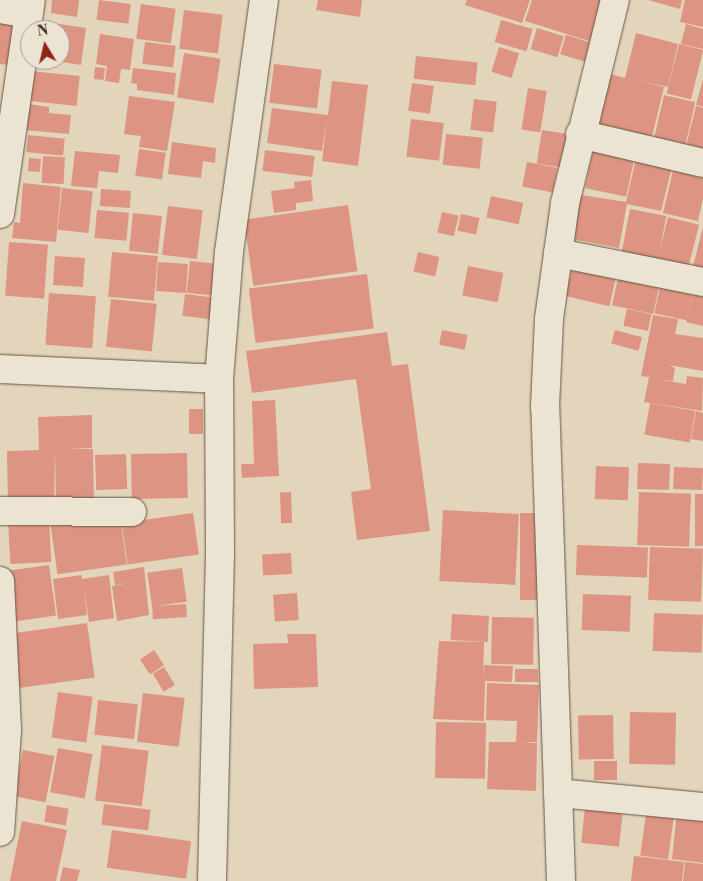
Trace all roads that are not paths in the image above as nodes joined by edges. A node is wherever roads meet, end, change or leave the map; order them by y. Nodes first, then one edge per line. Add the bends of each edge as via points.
1 (264, 0) edge
2 (616, 0) edge
3 (30, 7) edge
4 (0, 9) edge
5 (6, 126) edge
6 (580, 134) junction
7 (703, 163) edge
8 (0, 214) edge
9 (558, 253) junction
10 (703, 282) edge
11 (0, 369) edge
12 (218, 379) junction
13 (0, 511) edge
14 (132, 512) dead end
15 (0, 582) edge
16 (3, 747) edge
17 (558, 793) junction
18 (703, 807) edge
19 (0, 832) edge
20 (212, 881) edge
21 (561, 881) edge

1 - 12 street via 229,252
2 - 6 street
3 - 4 street
3 - 5 street
5 - 8 street
6 - 7 street
6 - 9 street
9 - 10 street
9 - 17 street via 549,319 545,407
11 - 12 street
12 - 20 street via 220,555
13 - 14 street
15 - 16 street via 4,632
16 - 19 street
17 - 18 street
17 - 21 street

